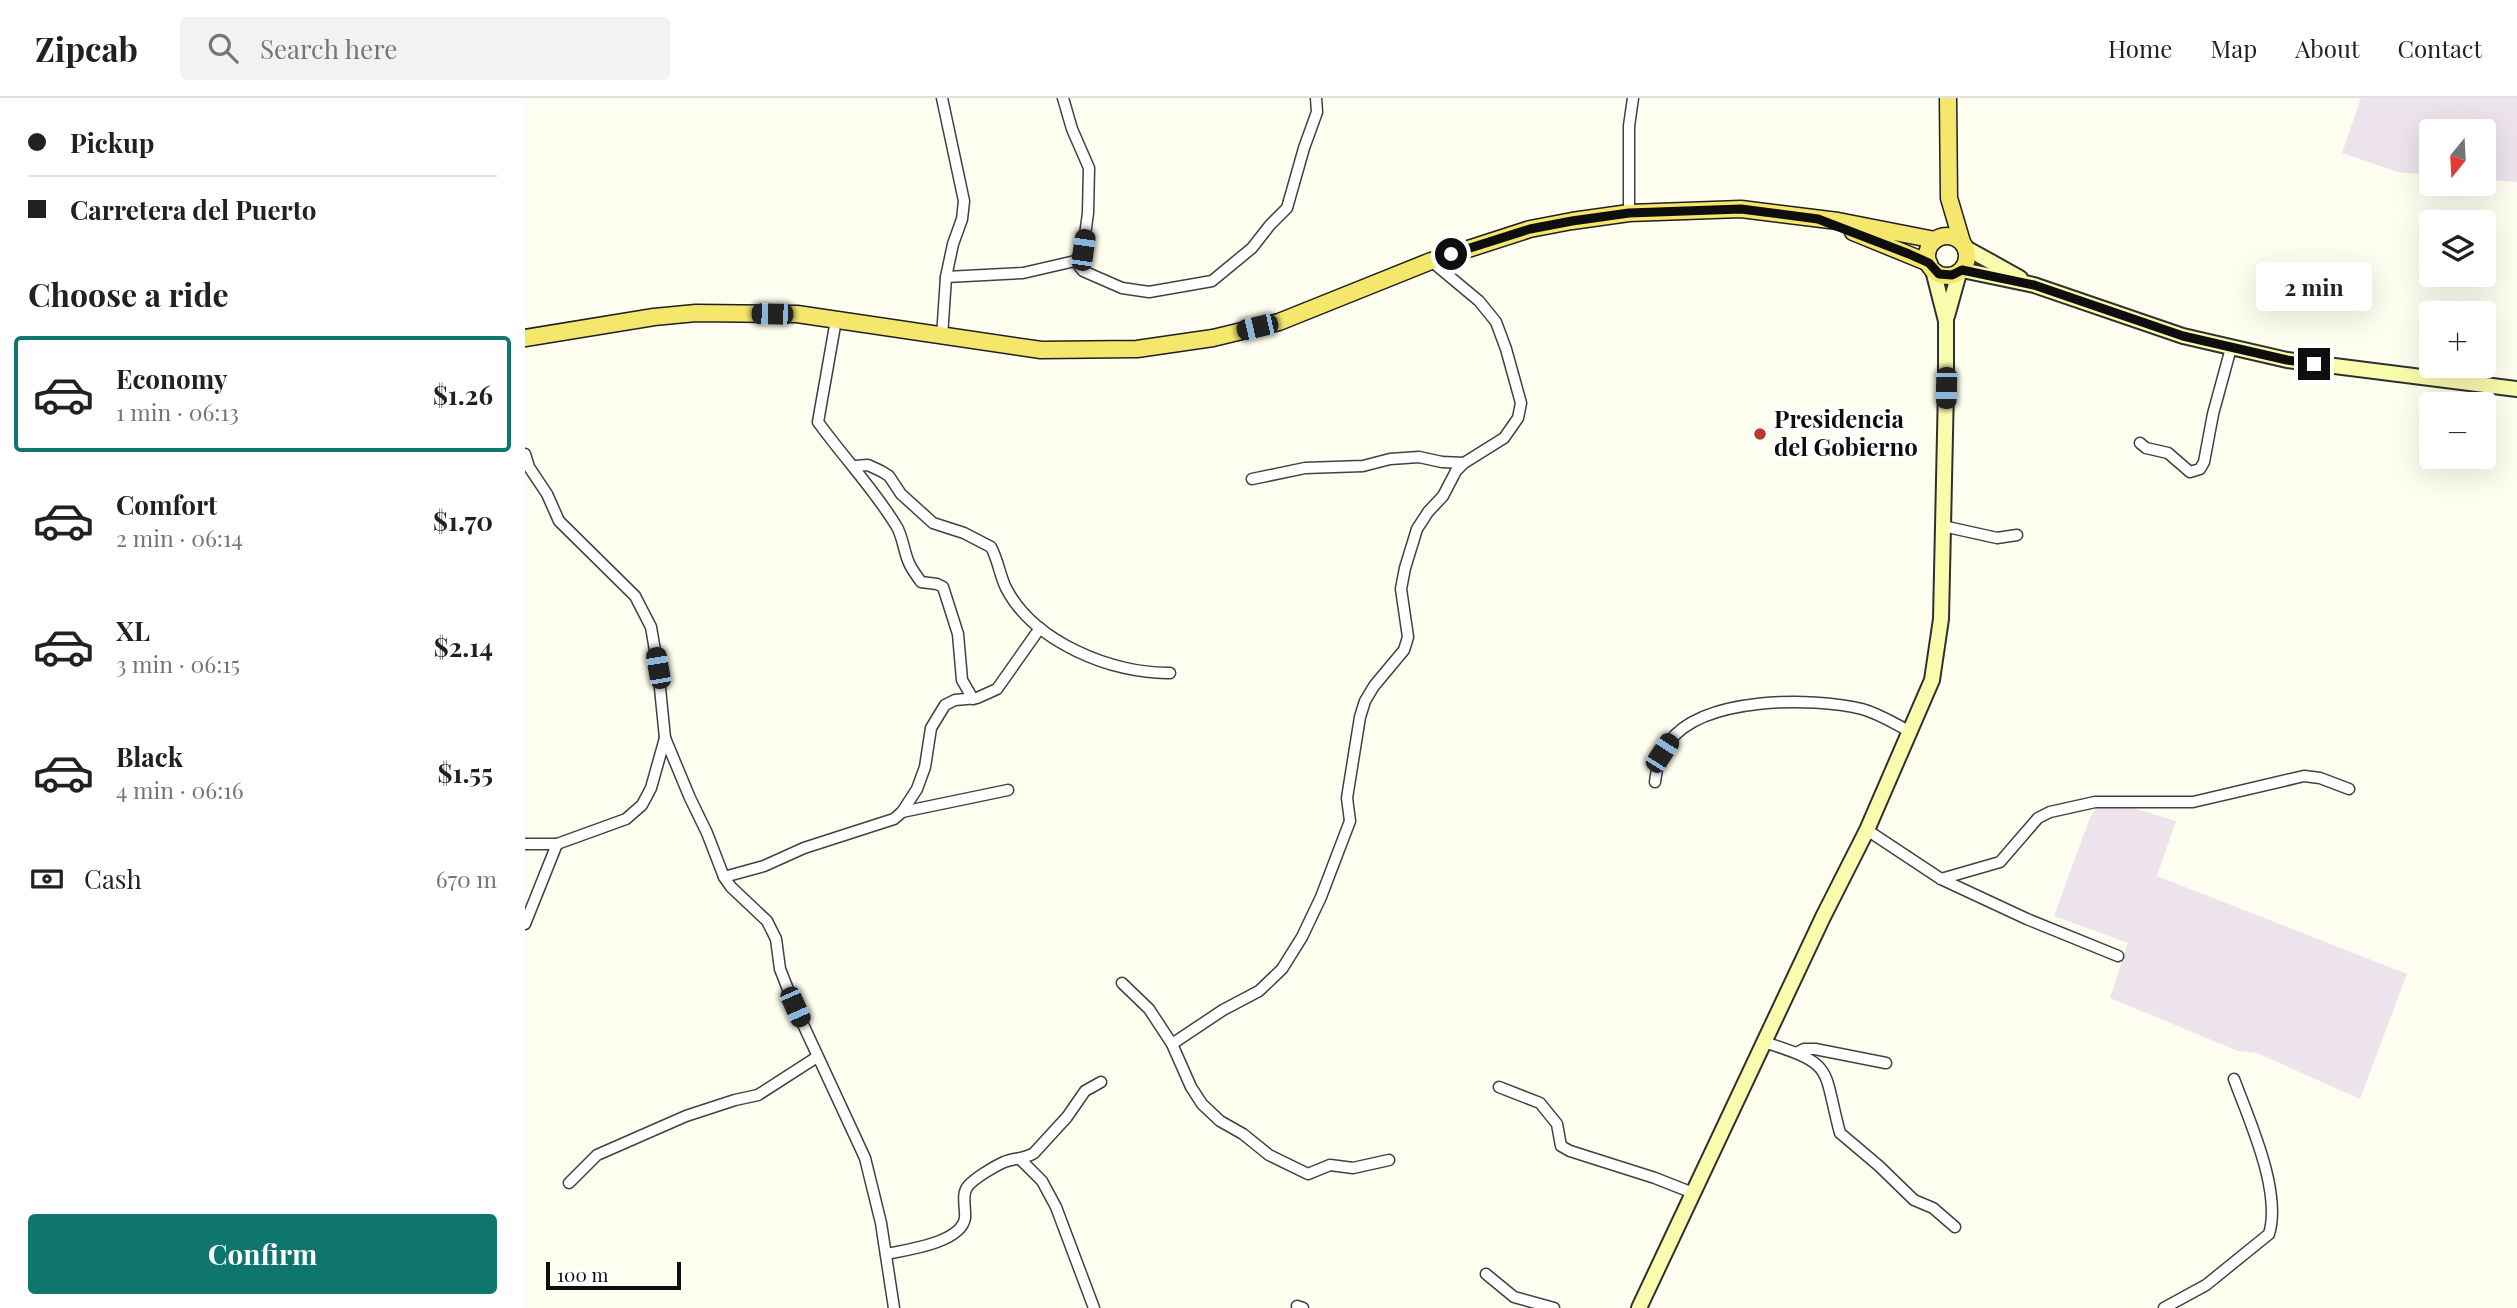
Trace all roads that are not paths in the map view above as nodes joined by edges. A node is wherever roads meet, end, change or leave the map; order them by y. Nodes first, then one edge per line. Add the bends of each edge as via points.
1 (942, 98) edge
2 (1063, 98) edge
3 (1316, 98) edge
4 (1633, 98) edge
5 (1948, 98) edge
6 (1949, 198) junction
7 (1629, 213) junction
8 (1818, 219) junction
9 (1937, 239) junction
10 (1964, 245) junction
11 (1075, 261) junction
12 (1431, 261) junction
13 (1931, 267) junction
14 (1960, 271) junction
15 (946, 277) junction
16 (2034, 285) junction
17 (836, 320) junction
18 (1946, 321) junction
19 (942, 337) junction
20 (525, 338) edge
21 (2231, 348) junction
22 (2517, 388) edge
23 (2140, 443) dead end
24 (525, 454) edge
25 (1464, 463) junction
26 (855, 466) junction
27 (1251, 479) dead end
28 (1943, 526) junction
29 (2017, 535) dead end
30 (1040, 628) junction
31 (1170, 673) dead end
32 (973, 699) junction
33 (1911, 732) junction
34 (665, 738) junction
35 (1655, 782) dead end
36 (2349, 789) dead end
37 (1008, 790) dead end
38 (902, 812) junction
39 (1867, 830) junction
40 (525, 844) edge
41 (557, 845) junction
42 (723, 877) junction
43 (1941, 879) junction
44 (525, 924) edge
45 (2118, 956) dead end
46 (1122, 983) dead end
47 (1764, 1042) junction
48 (1172, 1044) junction
49 (1798, 1052) junction
50 (817, 1058) junction
51 (1886, 1063) dead end
52 (2234, 1079) dead end
53 (1101, 1082) dead end
54 (1499, 1087) dead end
55 (1020, 1159) junction
56 (1389, 1160) dead end
57 (569, 1183) dead end
58 (1693, 1194) junction
59 (1955, 1227) dead end
60 (886, 1255) junction
61 (1486, 1274) dead end
62 (894, 1308) edge
63 (1094, 1308) edge
64 (1555, 1308) edge
65 (1639, 1308) edge
66 (2164, 1308) edge

1 - 15 street via 964,201
2 - 11 street via 1089,168 1083,250
3 - 11 street via 1317,112 1287,208 1252,248 1212,281 1149,292 1122,288 1083,271
4 - 7 street
5 - 6 main road
6 - 9 main road
6 - 10 main road
7 - 8 main road via 1741,209
7 - 12 main road via 1530,229
8 - 9 main road
8 - 13 main road
9 - 10 main road via 1951,236
9 - 13 main road via 1929,248
10 - 14 main road via 1967,260
10 - 16 main road
11 - 15 street via 1023,273
12 - 19 main road via 1279,322 1213,338 1137,349 1041,350
12 - 25 street via 1479,301 1496,322 1521,403 1518,418 1504,438
13 - 14 main road via 1946,276
13 - 18 main road
14 - 16 main road
14 - 18 main road
15 - 19 street
16 - 21 main road
17 - 19 main road
17 - 20 main road via 797,314 696,313
17 - 26 street via 818,422
18 - 28 main road
21 - 22 main road via 2287,360
21 - 23 street via 2200,469 2190,472 2168,453
24 - 34 street via 559,521 635,596 651,627
25 - 27 street via 1419,457 1390,459
25 - 48 street via 1417,529 1401,589 1408,637 1404,650 1365,701 1347,798 1350,821 1302,937 1282,969 1259,990
26 - 30 street via 868,465 889,476 901,494 933,523 991,547 1006,588
26 - 32 street via 899,530 910,565 921,582 943,587 958,634 962,680
28 - 29 street via 1997,538
28 - 33 main road via 1936,664
30 - 31 street via 1071,649 1137,671
30 - 32 street via 1001,685
32 - 38 street via 950,702 935,719 925,767
33 - 35 street via 1877,714 1843,706 1775,702 1744,706 1687,725 1662,753
33 - 39 main road
34 - 41 street via 642,805 626,819
34 - 42 street
36 - 43 street via 2304,776 2193,802 2095,802 2042,815 2000,862
37 - 38 street
38 - 42 street via 885,824
39 - 43 street
39 - 47 main road
40 - 41 street
41 - 44 street
42 - 50 street via 767,921 776,939 780,969
43 - 45 street
46 - 48 street via 1149,1009
47 - 49 street
47 - 58 main road
48 - 56 street via 1202,1104 1269,1155 1308,1174 1330,1165 1353,1168
49 - 51 street via 1815,1049
49 - 59 street via 1819,1063 1827,1077 1840,1133 1915,1200
50 - 57 street via 758,1096 686,1115 597,1155
50 - 60 street via 865,1158
52 - 66 street via 2265,1164 2272,1213 2269,1234 2201,1289
53 - 55 street via 1085,1091 1034,1153
54 - 58 street via 1539,1103 1557,1124 1562,1146 1570,1151
55 - 60 street via 1005,1161 969,1185 960,1228 936,1244
55 - 63 street via 1042,1181 1055,1207
58 - 65 main road
60 - 62 street
61 - 64 street via 1514,1297

